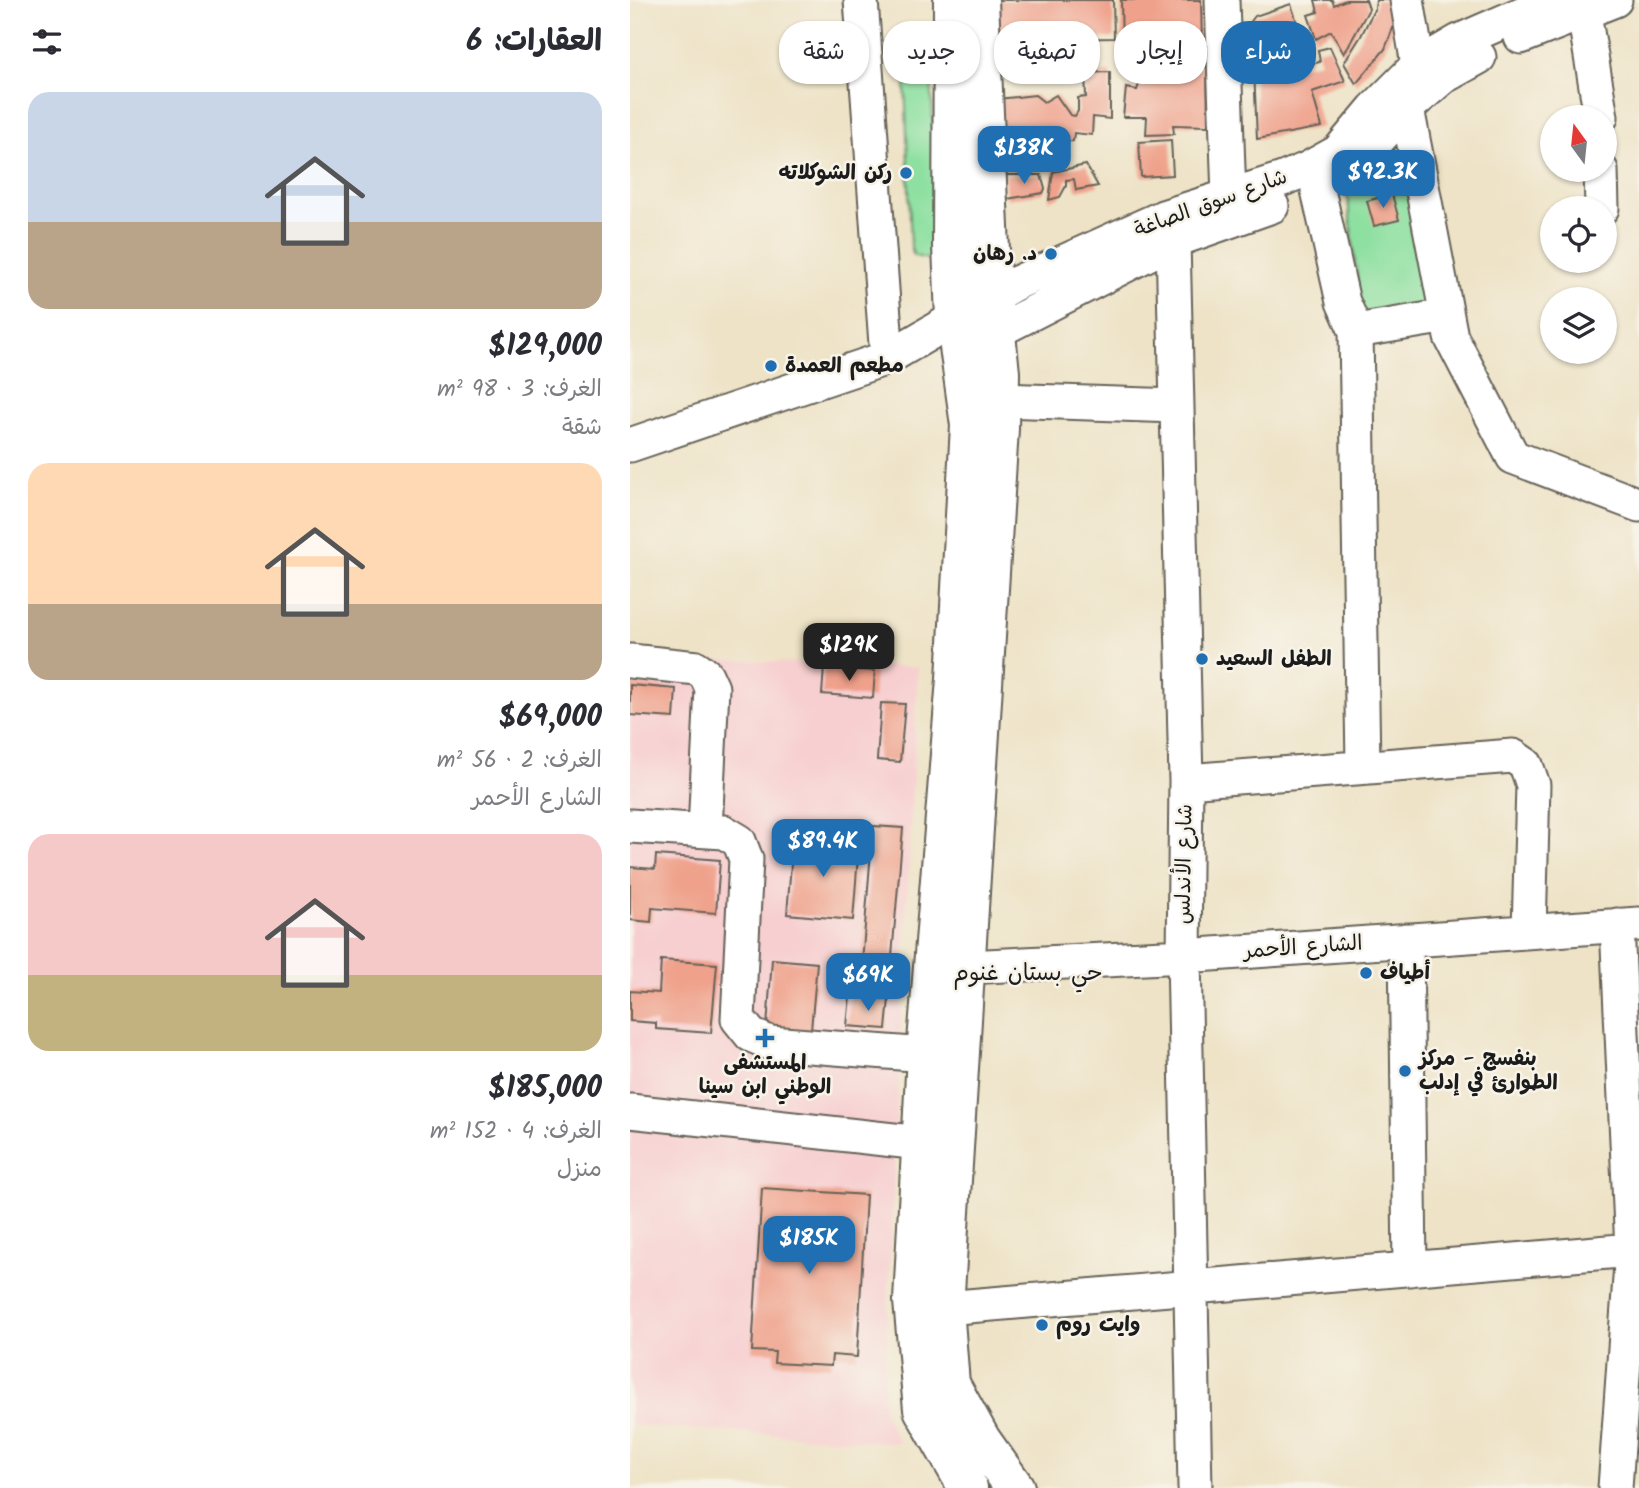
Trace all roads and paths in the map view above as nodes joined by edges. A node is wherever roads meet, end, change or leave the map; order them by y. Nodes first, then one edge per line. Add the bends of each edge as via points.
1 (861, 0) edge
2 (1222, 0) edge
3 (1407, 0) edge
4 (1553, 0) edge
5 (1615, 0) edge
6 (954, 4) edge
7 (1584, 13) junction
8 (1418, 65) junction
9 (1599, 105) edge
10 (1407, 108) junction
11 (1318, 190) junction
12 (1229, 197) junction
13 (1173, 241) junction
14 (994, 313) junction
15 (1447, 316) junction
16 (1356, 331) junction
17 (957, 332) junction
18 (887, 358) junction
19 (999, 400) junction
20 (1177, 406) junction
21 (630, 445) edge
22 (1639, 505) edge
23 (630, 661) edge
24 (1363, 766) junction
25 (1186, 781) junction
26 (630, 825) edge
27 (705, 830) junction
28 (1628, 924) edge
29 (1528, 932) junction
30 (1406, 940) junction
31 (1184, 956) junction
32 (966, 967) junction
33 (926, 1055) junction
34 (630, 1111) edge
35 (938, 1145) junction
36 (1632, 1250) junction
37 (1410, 1269) junction
38 (1191, 1289) junction
39 (944, 1308) junction
40 (1631, 1389) edge
41 (968, 1488) edge
42 (1015, 1488) edge
43 (1195, 1488) edge
44 (1615, 1488) edge

1 - 18 street
2 - 12 street
3 - 8 street
4 - 8 street, شارع سوق الصاغة via 1459,41
5 - 7 street
6 - 14 main road
6 - 17 main road via 952,246
7 - 9 street
7 - 10 street via 1497,46 1443,77
8 - 12 street, شارع سوق الصاغة via 1338,152 1283,179
10 - 11 street via 1369,150
10 - 15 street
11 - 13 street
11 - 16 street via 1343,302
12 - 14 street, شارع سوق الصاغة via 1163,217
13 - 14 street
13 - 20 street, شارع الأندلس
14 - 17 street, شارع سوق الصاغة
14 - 19 main road
15 - 16 street
15 - 22 street via 1451,337 1513,457
16 - 24 street
17 - 18 street, شارع سوق الصاغة
17 - 33 main road via 970,425 956,679
18 - 21 street, شارع سوق الصاغة
19 - 20 street
19 - 32 main road
20 - 25 street, شارع الأندلس
23 - 27 street via 697,668 712,688
24 - 25 street
24 - 29 street via 1513,755 1526,765 1533,785
25 - 31 street, شارع الأندلس
26 - 27 street
27 - 33 street via 724,832 739,841 746,859 738,1019 751,1035 769,1043
28 - 29 street, الشارع الأحمر
28 - 36 street
29 - 30 street, الشارع الأحمر
30 - 31 street, الشارع الأحمر
30 - 37 street
31 - 32 street, الشارع الأحمر
31 - 38 street, شارع الأندلس
32 - 35 main road
33 - 35 main road
34 - 35 street
35 - 39 main road
35 - 41 main road via 913,1301 923,1409
36 - 37 street
36 - 40 street
37 - 38 street
38 - 39 street
38 - 43 street, شارع الأندلس
39 - 42 main road via 950,1384
40 - 44 street

